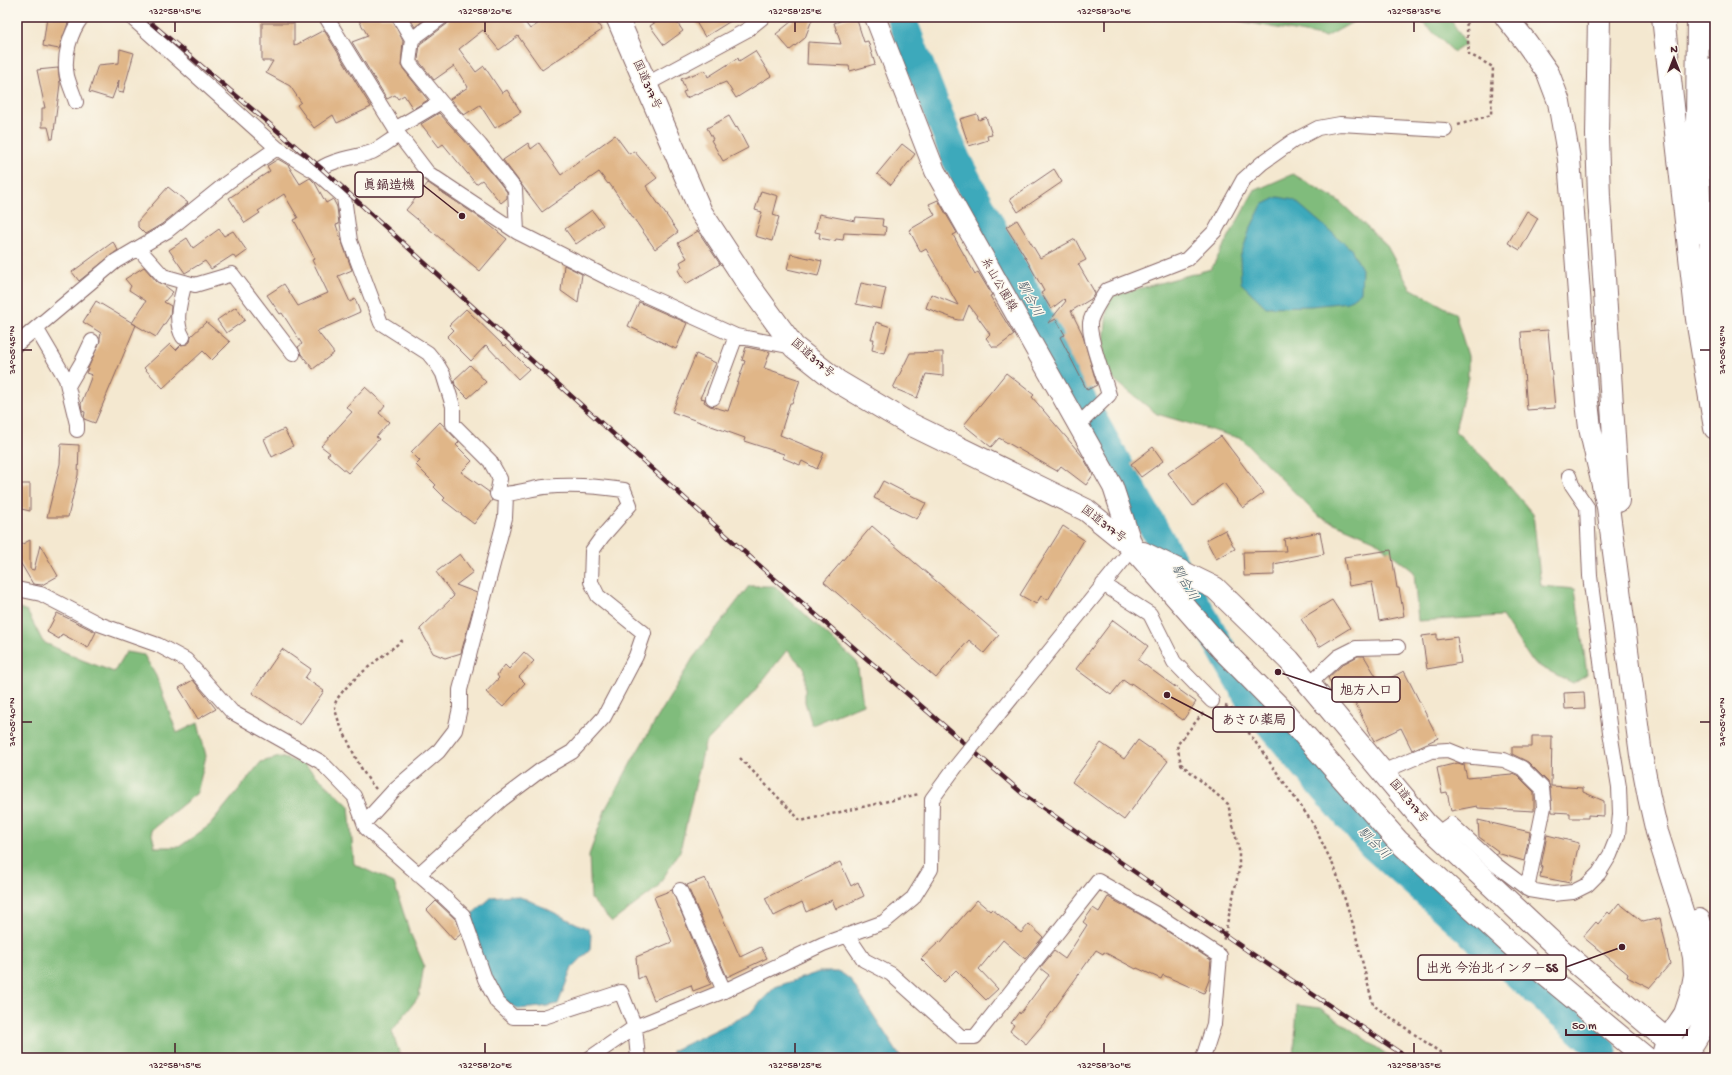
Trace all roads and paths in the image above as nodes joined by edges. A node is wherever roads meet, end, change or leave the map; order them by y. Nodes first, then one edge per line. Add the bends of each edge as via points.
1 (82, 17) edge
2 (131, 17) edge
3 (326, 17) edge
4 (399, 17) edge
5 (442, 17) edge
6 (617, 17) edge
7 (763, 17) edge
8 (875, 17) edge
9 (1466, 17) edge
10 (1506, 17) edge
11 (1599, 17) edge
12 (1663, 17) edge
13 (1698, 17) edge
14 (412, 39) junction
15 (1715, 69) edge
16 (646, 84) junction
17 (76, 102) dead end
18 (440, 102) junction
19 (1445, 130) joint
20 (397, 132) junction
21 (277, 148) junction
22 (316, 172) junction
23 (517, 232) junction
24 (138, 248) junction
25 (185, 282) junction
26 (36, 328) junction
27 (736, 336) junction
28 (184, 337) dead end
29 (92, 341) dead end
30 (18, 346) edge
31 (794, 347) junction
32 (293, 354) dead end
33 (68, 386) junction
34 (1715, 388) edge
35 (713, 398) dead end
36 (1715, 411) edge
37 (1078, 425) junction
38 (1715, 428) edge
39 (77, 430) dead end
40 (1569, 476) dead end
41 (506, 495) junction
42 (1133, 548) junction
43 (1103, 584) junction
44 (17, 589) edge
45 (403, 640) dead end
46 (1398, 647) dead end
47 (1309, 684) junction
48 (1212, 701) junction
49 (740, 758) dead end
50 (1382, 772) junction
51 (938, 789) junction
52 (386, 799) junction
53 (364, 824) junction
54 (1437, 834) junction
55 (418, 875) junction
56 (1527, 889) junction
57 (680, 890) dead end
58 (847, 935) junction
59 (1220, 956) junction
60 (724, 991) junction
61 (635, 1027) junction
62 (1676, 1054) edge
63 (590, 1058) edge
64 (638, 1058) edge
65 (1203, 1058) edge
66 (1448, 1058) edge
67 (1646, 1058) edge

1 - 17 street via 74,26 68,47 67,75
2 - 21 street
3 - 20 street
4 - 14 street
5 - 14 street
6 - 16 highway, 国道317号
7 - 16 street via 747,30
8 - 37 main road, 糸山公園線 via 935,171
9 - 19 path via 1469,54 1493,67 1491,115
10 - 62 highway via 1548,73 1559,102 1565,129 1590,428 1608,508 1641,755 1657,832 1688,930 1694,958 1695,975
11 - 62 highway via 1599,197 1619,510 1650,749 1658,789 1667,829 1703,931 1712,972 1709,1010 1702,1030
12 - 38 highway via 1697,319
13 - 36 highway via 1699,221
14 - 18 street via 409,63
15 - 34 highway via 1710,192
16 - 31 highway, 国道317号 via 701,212 748,284
18 - 20 street
18 - 23 street via 515,188
19 - 37 street via 1340,124 1318,128 1262,163 1243,180 1215,231 1187,259 1108,290 1099,301 1090,322 1094,347 1109,395
20 - 22 street via 373,151 336,162
20 - 23 street via 428,173
21 - 22 street
21 - 24 street via 228,182 166,231
22 - 41 street via 344,197 350,240 381,323 428,353 436,364 443,374 453,406 453,424 490,461 500,478 497,494
23 - 27 street via 612,280
24 - 25 street via 163,276
24 - 26 street via 116,261
25 - 28 street via 178,316
25 - 32 street via 195,285 232,274
26 - 30 street
26 - 33 street via 66,378
27 - 31 street
27 - 35 street
29 - 33 street
31 - 42 highway, 国道317号 via 837,381 908,423 1086,510
33 - 39 street
37 - 42 main road, 糸山公園線 via 1113,487
40 - 56 street via 1572,486 1587,507 1590,576 1619,787 1618,835 1610,855 1587,885 1573,892 1553,894
41 - 52 street via 505,518 460,690 460,708 455,730 438,752
41 - 55 street via 542,487 577,485 624,490 630,505 592,551 592,582 598,596 644,633 636,656 604,717 572,752 541,770 501,800
42 - 43 street
42 - 47 highway, 国道317号 via 1215,588 1289,660
42 - 67 highway, 国道317号 via 1222,649 1285,713 1397,840 1530,962
43 - 48 street via 1150,614 1174,662
43 - 51 street, bridge
44 - 53 street via 41,594 99,624 158,645 186,660 232,712 321,762 354,796
45 - 52 path via 354,680 339,695 335,705 354,754 372,785
46 - 47 street via 1356,648 1338,657
47 - 50 highway, 国道317号
48 - 59 path via 1178,745 1181,764 1228,804 1239,850 1239,870
48 - 66 path via 1232,709 1312,822 1335,869 1374,1005
49 - 51 path via 801,821
50 - 54 highway, 国道317号
50 - 56 street via 1431,751 1448,750 1463,756 1504,760 1522,768 1542,788 1544,807
51 - 58 street via 932,799 931,869 928,875 913,898 884,922
52 - 53 street
53 - 55 street
54 - 56 street via 1451,824
54 - 62 highway, 国道317号
55 - 61 street via 463,915 485,979 497,1002 514,1017 544,1017 621,992
57 - 60 street
58 - 59 street via 864,960 891,974 961,1037 975,1037 1098,881 1154,913
58 - 60 street
59 - 65 street via 1214,1024
60 - 61 street
61 - 63 street
61 - 64 street

